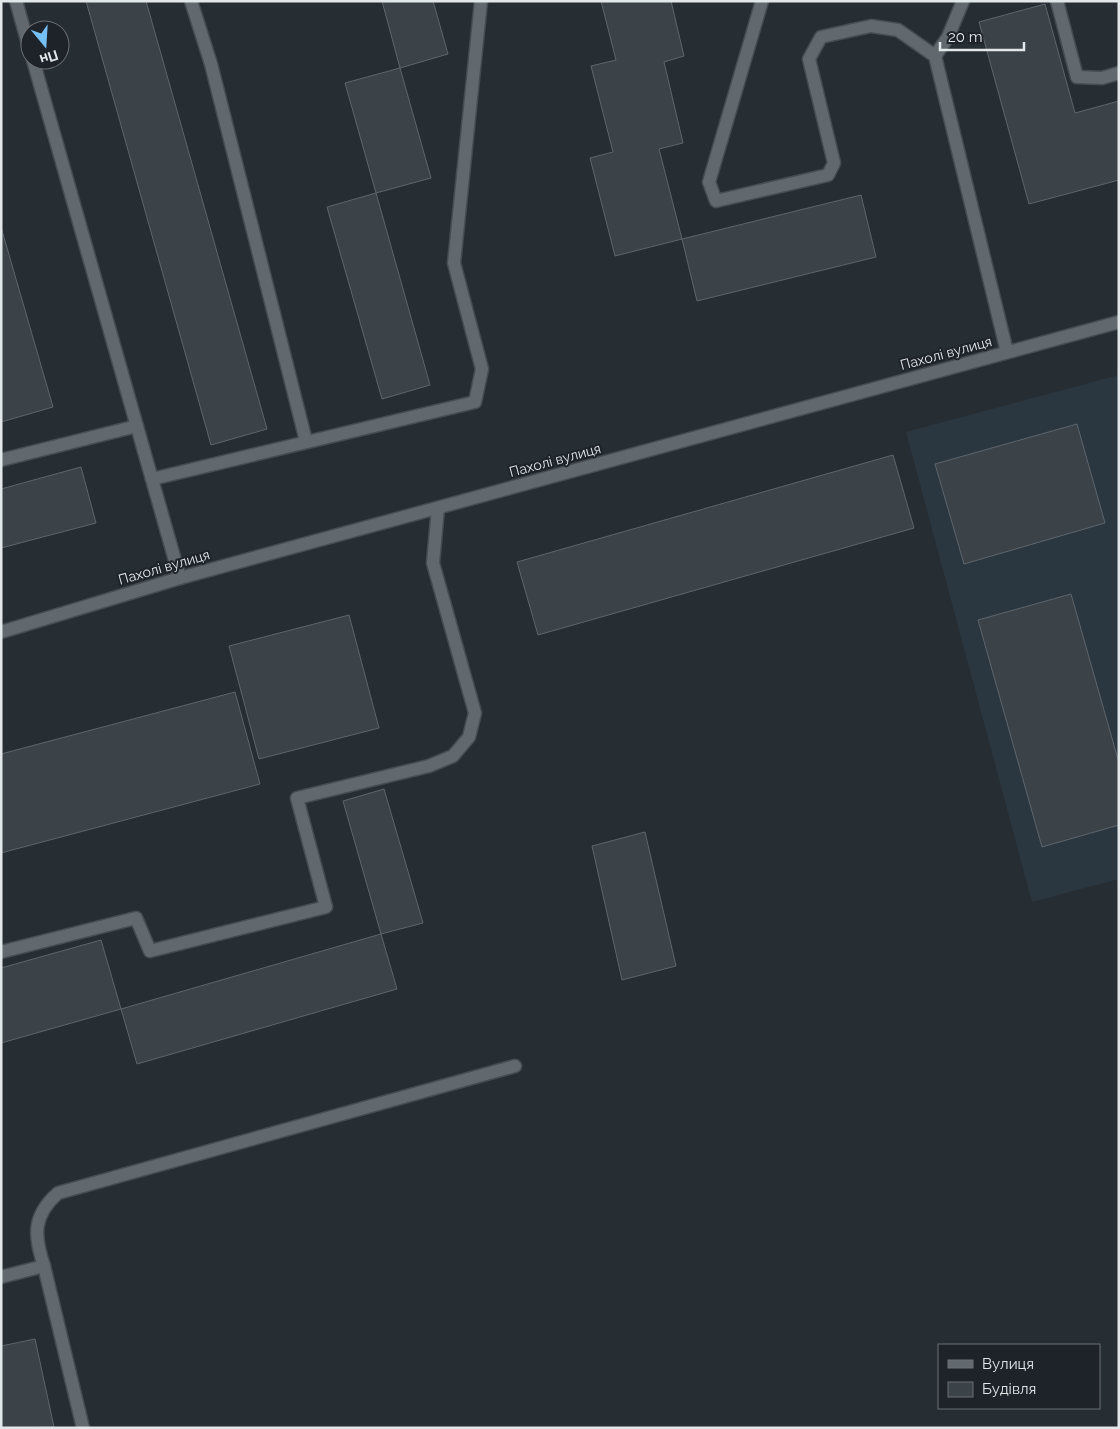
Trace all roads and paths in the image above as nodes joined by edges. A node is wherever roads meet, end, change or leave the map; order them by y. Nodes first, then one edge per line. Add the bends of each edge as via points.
1 (16, 1) edge
2 (191, 1) edge
3 (481, 1) edge
4 (762, 1) edge
5 (963, 1) edge
6 (1057, 1) edge
7 (21, 20) edge
8 (935, 56) junction
9 (36, 70) edge
10 (1119, 74) edge
11 (1119, 322) edge
12 (1007, 352) junction
13 (137, 426) junction
14 (306, 441) junction
15 (1, 460) edge
16 (152, 479) junction
17 (438, 508) junction
18 (180, 578) junction
19 (1, 632) edge
20 (1, 952) edge
21 (515, 1066) dead end
22 (44, 1266) junction
23 (1, 1277) edge
24 (83, 1428) edge

1 - 7 street
2 - 14 street via 211,64
3 - 14 street via 454,263 482,370 475,402
4 - 8 street via 709,182 716,201 828,175 834,164 809,59 821,37 870,26 898,30
5 - 8 street via 948,38
6 - 10 street via 1077,76 1102,78
8 - 12 street
9 - 13 street
11 - 12 street, Пахолі вулиця
12 - 17 street, Пахолі вулиця
13 - 15 street
13 - 16 street
14 - 16 street
16 - 18 street
17 - 18 street, Пахолі вулиця
17 - 20 street via 433,563 475,713 469,737 453,756 429,766 297,798 326,907 150,951 136,918
18 - 19 street, Пахолі вулиця
21 - 22 street via 58,1193 46,1204 39,1220 36,1240
22 - 23 street
22 - 24 street

